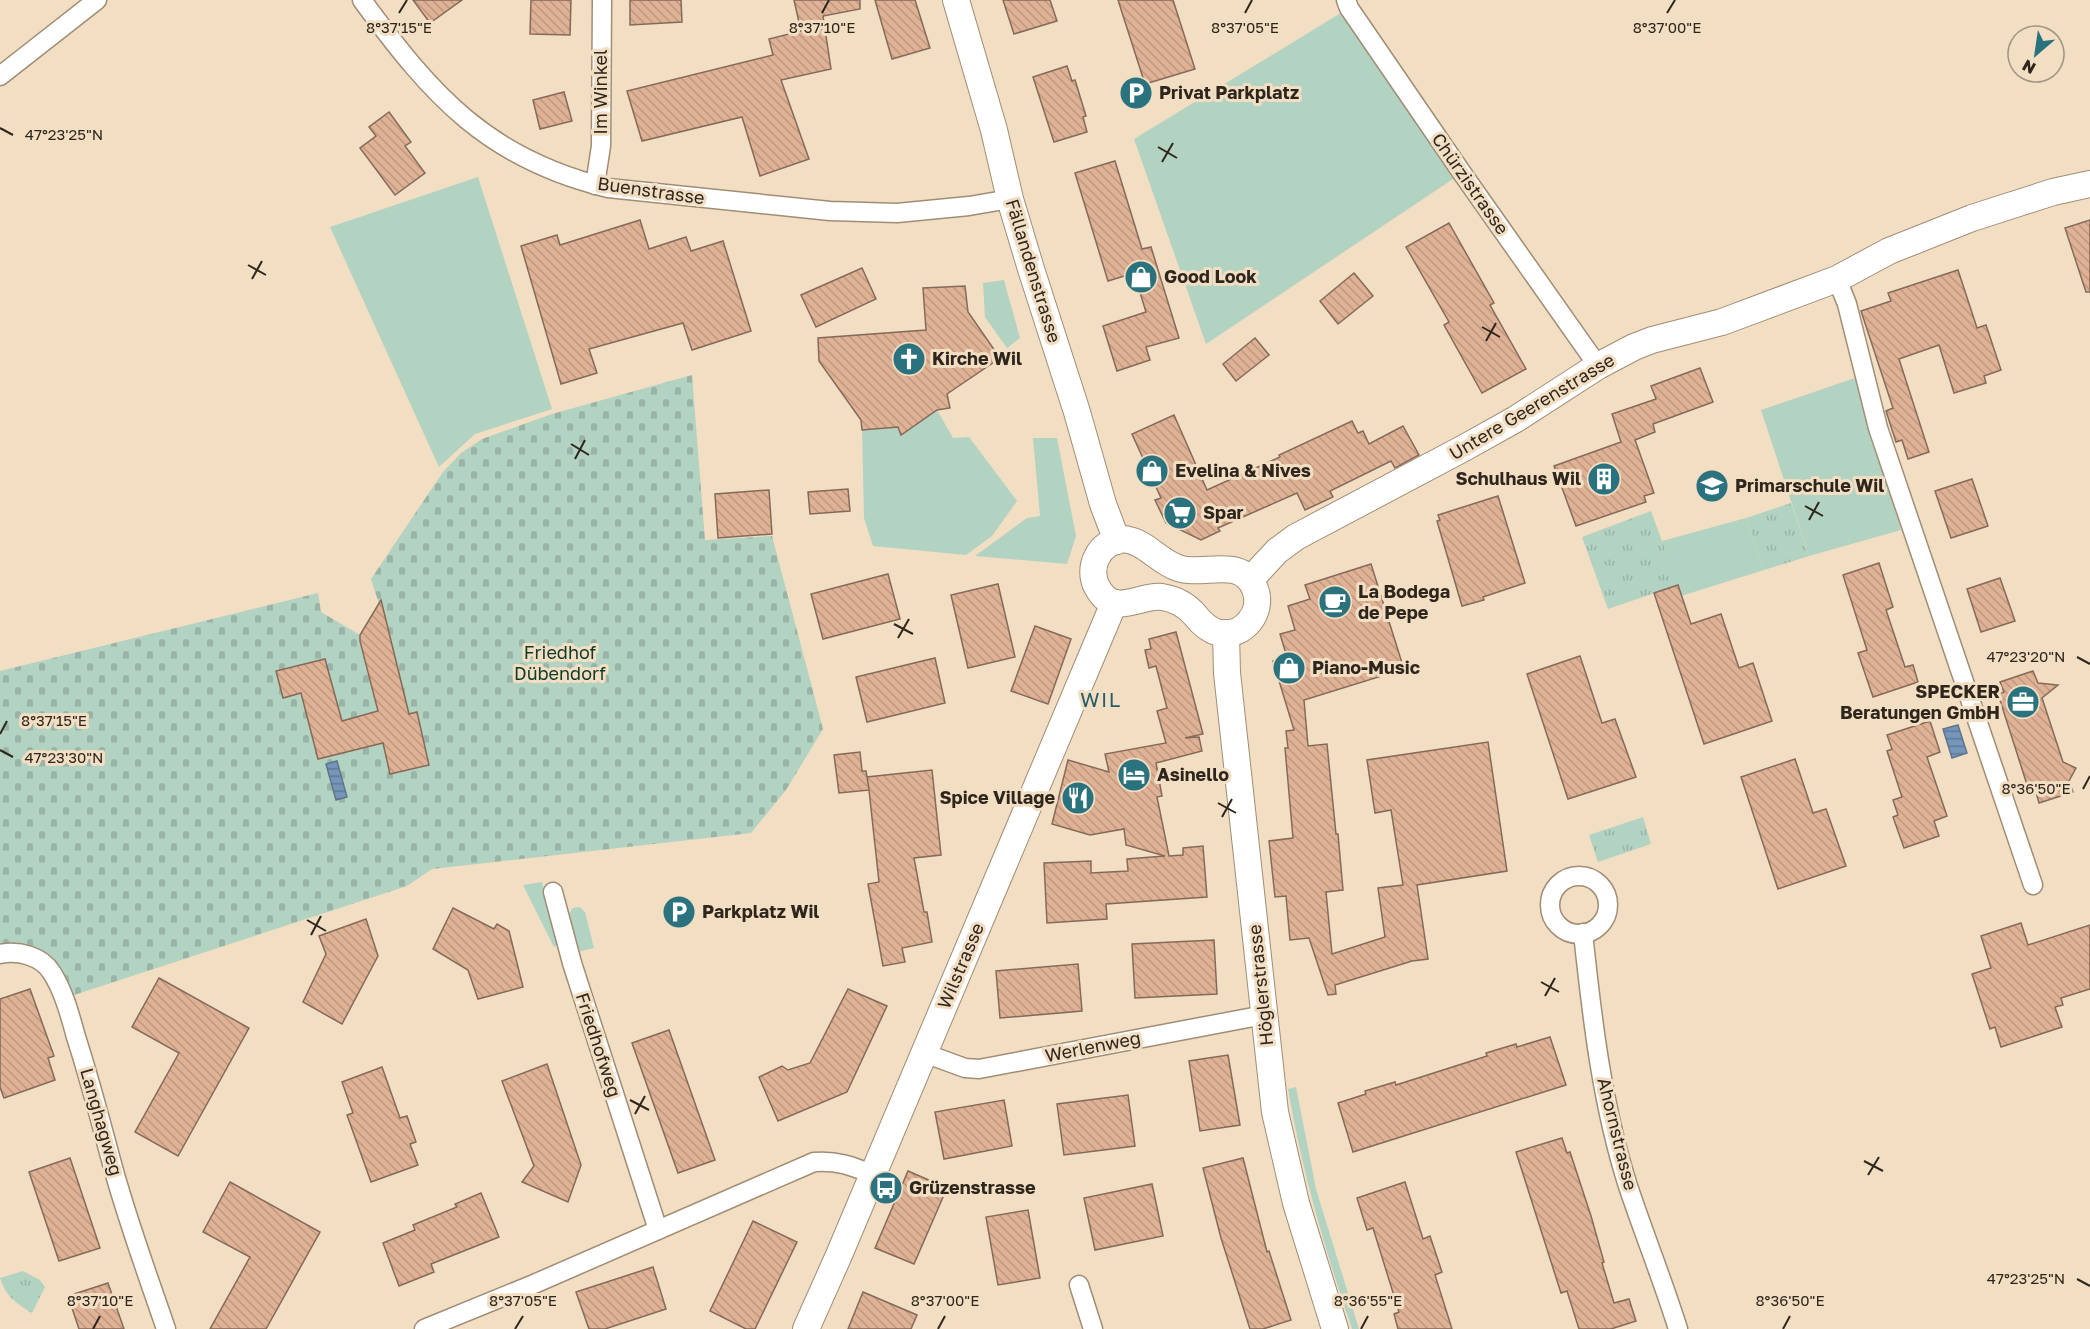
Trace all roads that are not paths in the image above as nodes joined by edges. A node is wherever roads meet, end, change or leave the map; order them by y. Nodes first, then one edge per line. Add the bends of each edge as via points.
1 (97, 0) edge
2 (362, 0) edge
3 (602, 0) edge
4 (956, 0) edge
5 (1346, 0) edge
6 (0, 76) edge
7 (2090, 183) edge
8 (595, 185) junction
9 (1010, 199) junction
10 (1837, 279) junction
11 (1598, 366) junction
12 (1117, 541) junction
13 (1250, 580) junction
14 (1114, 603) junction
15 (1226, 633) junction
16 (2033, 885) dead end
17 (553, 892) dead end
18 (1583, 933) dead end
19 (0, 954) edge
20 (1264, 1015) junction
21 (924, 1053) junction
22 (873, 1175) junction
23 (658, 1230) junction
24 (1079, 1285) dead end
25 (166, 1329) edge
26 (424, 1329) edge
27 (806, 1329) edge
28 (1093, 1329) edge
29 (1335, 1329) edge
30 (1678, 1329) edge

1 - 6 street
2 - 8 street, Buenstrasse via 433,89 481,132 533,162
3 - 8 street, Im Winkel via 601,146
4 - 9 street, Fällandenstrasse
5 - 11 street, Chürzistrasse
7 - 10 street, Untere Geerenstrasse via 1972,218 1889,251
8 - 9 street, Buenstrasse via 830,211 897,213
9 - 12 street, Fällandenstrasse
10 - 11 street, Untere Geerenstrasse via 1722,322 1652,340
10 - 16 street via 1847,304 1878,428
11 - 13 street, Untere Geerenstrasse via 1516,419 1296,537
12 - 13 street via 1139,542 1161,560 1182,569 1230,568
12 - 14 street via 1100,551 1093,567 1099,591
13 - 15 street via 1257,597 1255,614 1244,627
14 - 15 street via 1128,605 1154,597 1172,600 1182,604 1204,626
14 - 21 street, Wilstrasse
15 - 20 street, Höglerstrasse
17 - 23 street, Friedhofweg
18 - 30 street, Ahornstrasse via 1606,1102 1628,1185
19 - 25 street, Langhagweg via 10,951 35,957 51,971 65,1001 111,1162
20 - 21 street, Werlenweg via 979,1069
20 - 29 street, Höglerstrasse via 1275,1112 1288,1172
21 - 22 street, Wilstrasse
22 - 23 street via 834,1161 814,1162
22 - 27 street, Wilstrasse
23 - 26 street
24 - 28 street

